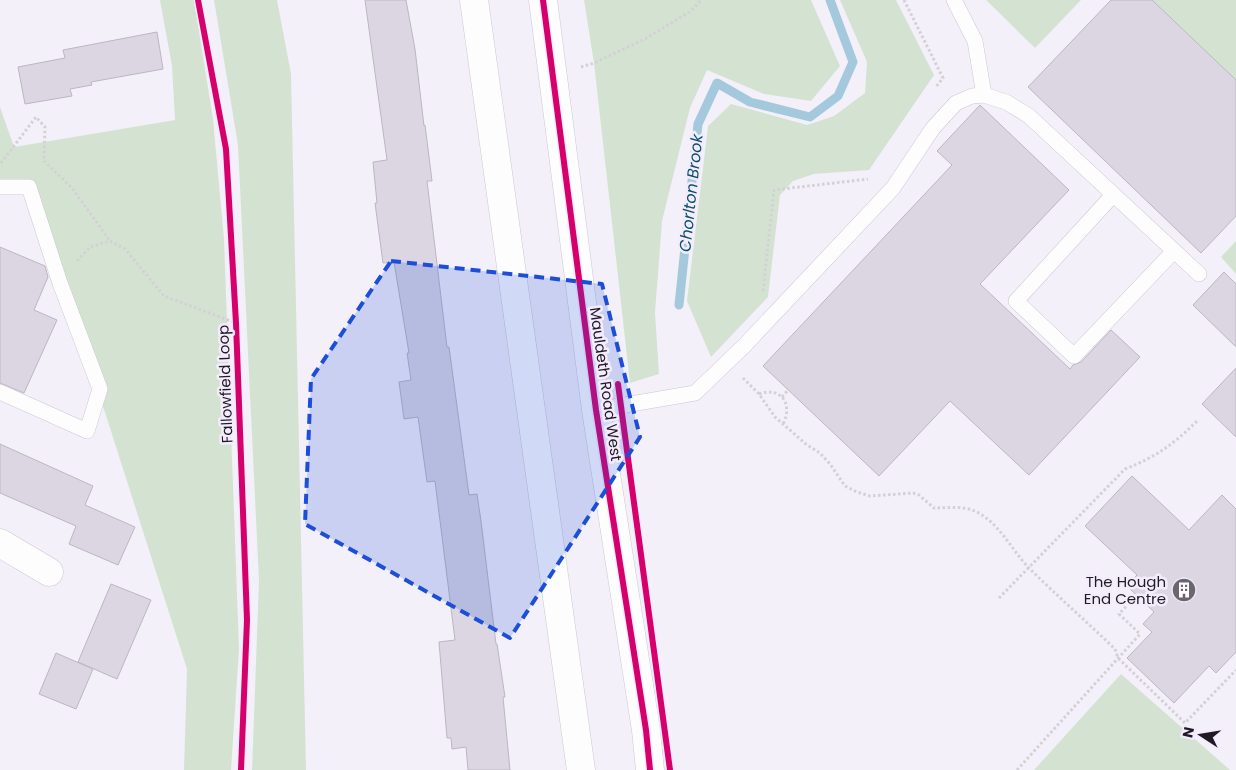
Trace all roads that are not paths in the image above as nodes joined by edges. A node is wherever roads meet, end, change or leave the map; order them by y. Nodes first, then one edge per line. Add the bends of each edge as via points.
1 (474, 0) edge
2 (543, 0) edge
3 (954, 0) edge
4 (984, 95) junction
5 (0, 187) edge
6 (1113, 195) junction
7 (1174, 252) junction
8 (1200, 274) dead end
9 (0, 392) edge
10 (596, 410) junction
11 (0, 543) edge
12 (49, 572) dead end
13 (581, 770) edge
14 (650, 770) edge

1 - 13 street
2 - 10 street, Mauldeth Road West
3 - 4 lane via 975,41
4 - 6 lane via 1006,102 1029,116
4 - 10 lane via 972,96 950,108 892,188 695,393
5 - 9 lane via 28,187 100,389 87,431
6 - 7 lane
6 - 7 lane via 1016,301 1074,356
7 - 8 lane
10 - 14 street, Mauldeth Road West
11 - 12 street

